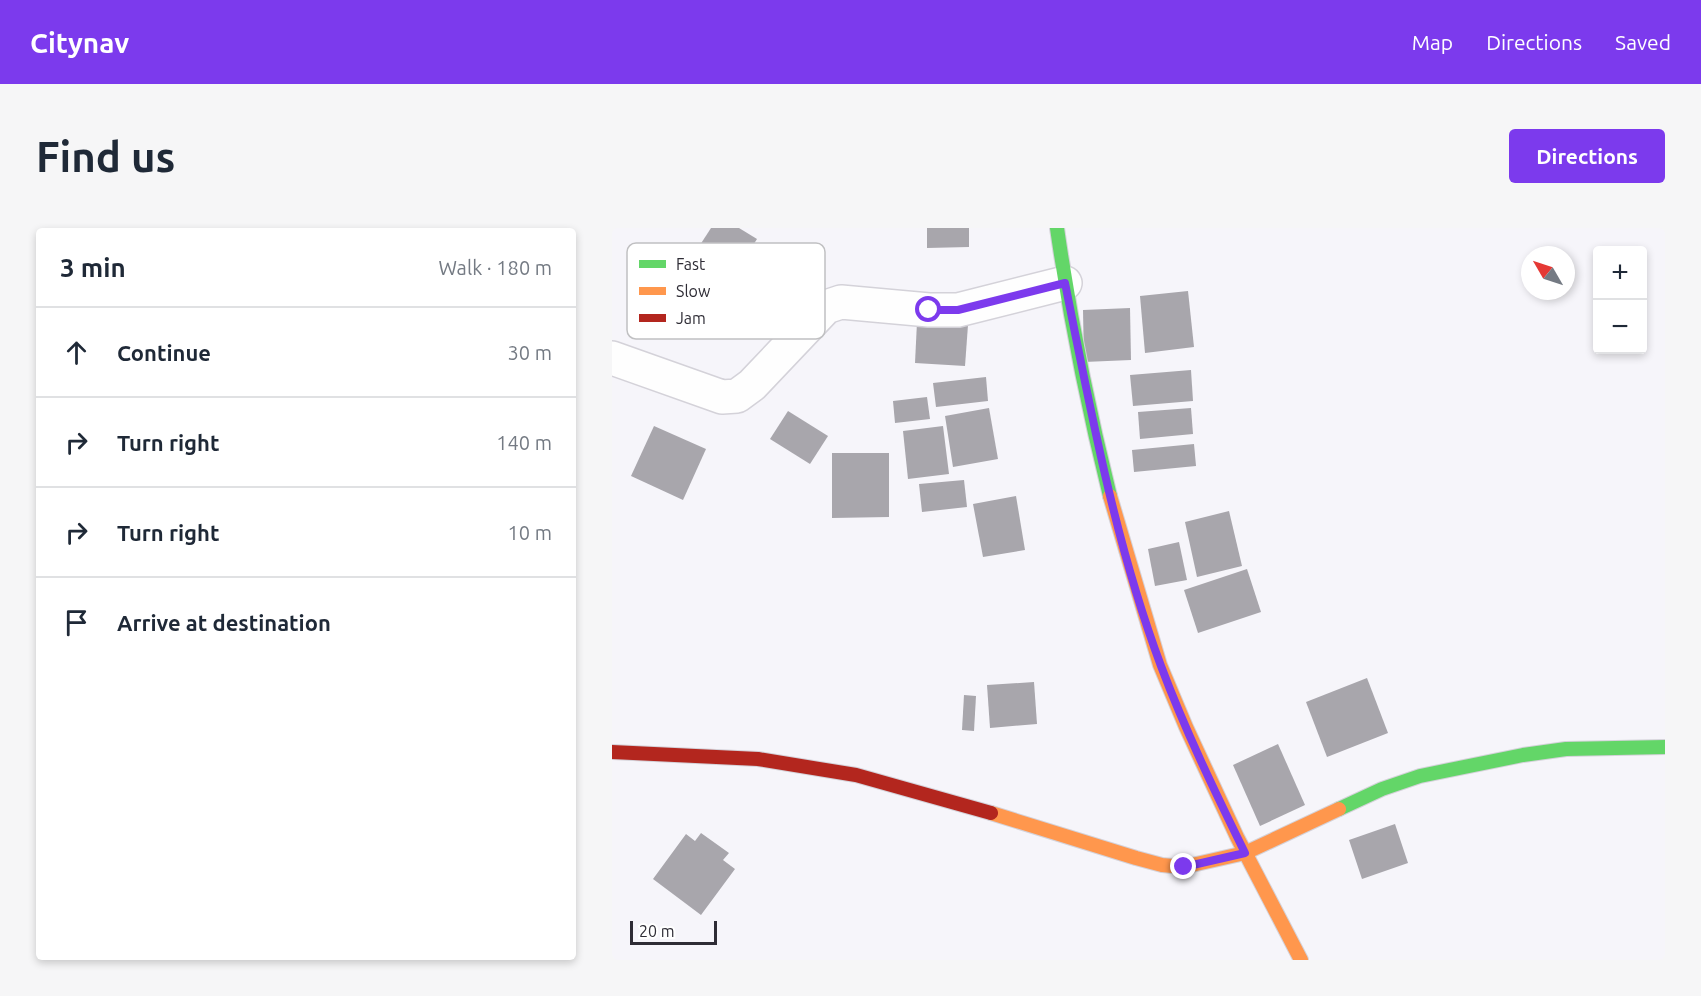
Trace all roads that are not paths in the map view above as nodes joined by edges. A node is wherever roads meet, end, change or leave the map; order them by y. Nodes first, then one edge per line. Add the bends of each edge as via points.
1 (1057, 228) edge
2 (1065, 283) junction
3 (825, 308) edge
4 (796, 339) edge
5 (612, 358) edge
6 (1665, 747) edge
7 (612, 752) edge
8 (1245, 853) junction
9 (1301, 960) edge

1 - 2 street
2 - 3 street via 958,310 841,303
2 - 8 street via 1097,445 1140,600 1182,717
4 - 5 street via 752,385 737,396 722,398
6 - 8 street via 1566,749 1420,776 1382,789
7 - 8 street via 758,759 856,775 1162,865 1184,867
8 - 9 street

